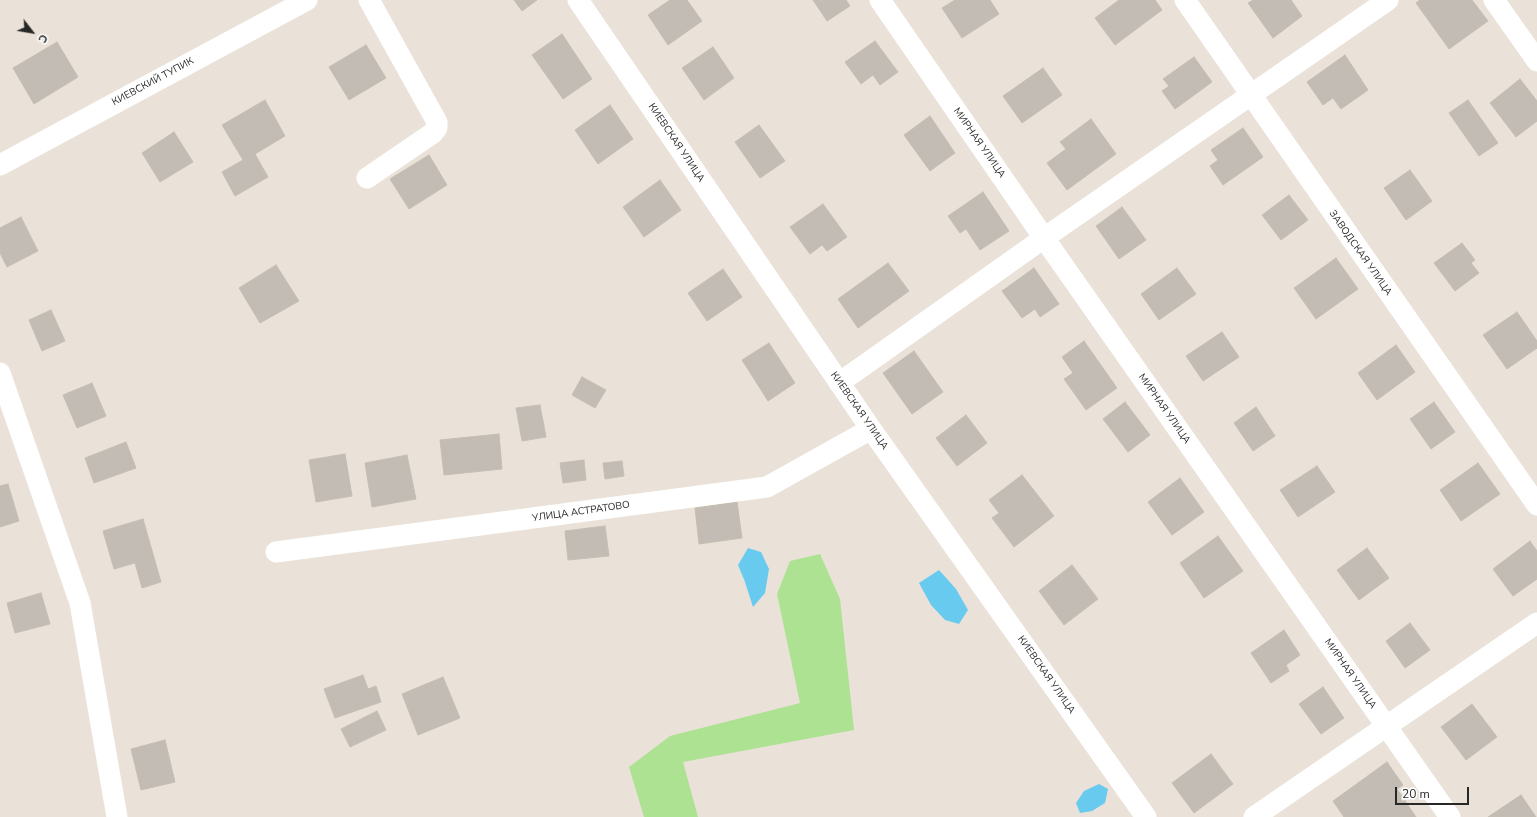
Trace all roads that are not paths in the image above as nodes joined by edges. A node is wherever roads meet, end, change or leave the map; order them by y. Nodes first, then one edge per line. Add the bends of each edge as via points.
1 (306, 0) edge
2 (369, 0) edge
3 (578, 0) edge
4 (880, 0) edge
5 (1184, 0) edge
6 (1388, 0) edge
7 (1494, 0) edge
8 (1537, 61) edge
9 (1250, 96) junction
10 (0, 165) edge
11 (367, 178) dead end
12 (1044, 238) junction
13 (0, 373) edge
14 (839, 383) junction
15 (871, 429) junction
16 (1537, 505) edge
17 (276, 552) dead end
18 (1537, 623) edge
19 (1386, 727) junction
20 (117, 817) edge
21 (1146, 817) edge
22 (1254, 817) edge
23 (1450, 817) edge

1 - 10 street, КИЕВСКИЙ ТУПИК
2 - 11 street via 437,122 437,128
3 - 14 street, КИЕВСКАЯ УЛИЦА
4 - 12 street, МИРНАЯ УЛИЦА
5 - 9 street, ЗАВОДСКАЯ УЛИЦА
6 - 9 street
7 - 8 street
9 - 12 street
9 - 16 street, ЗАВОДСКАЯ УЛИЦА
12 - 14 street
12 - 19 street, МИРНАЯ УЛИЦА
13 - 20 street via 80,603
14 - 15 street, КИЕВСКАЯ УЛИЦА
15 - 17 street, УЛИЦА АСТРАТОВО via 767,487
15 - 21 street, КИЕВСКАЯ УЛИЦА
18 - 19 street
19 - 22 street
19 - 23 street, МИРНАЯ УЛИЦА

